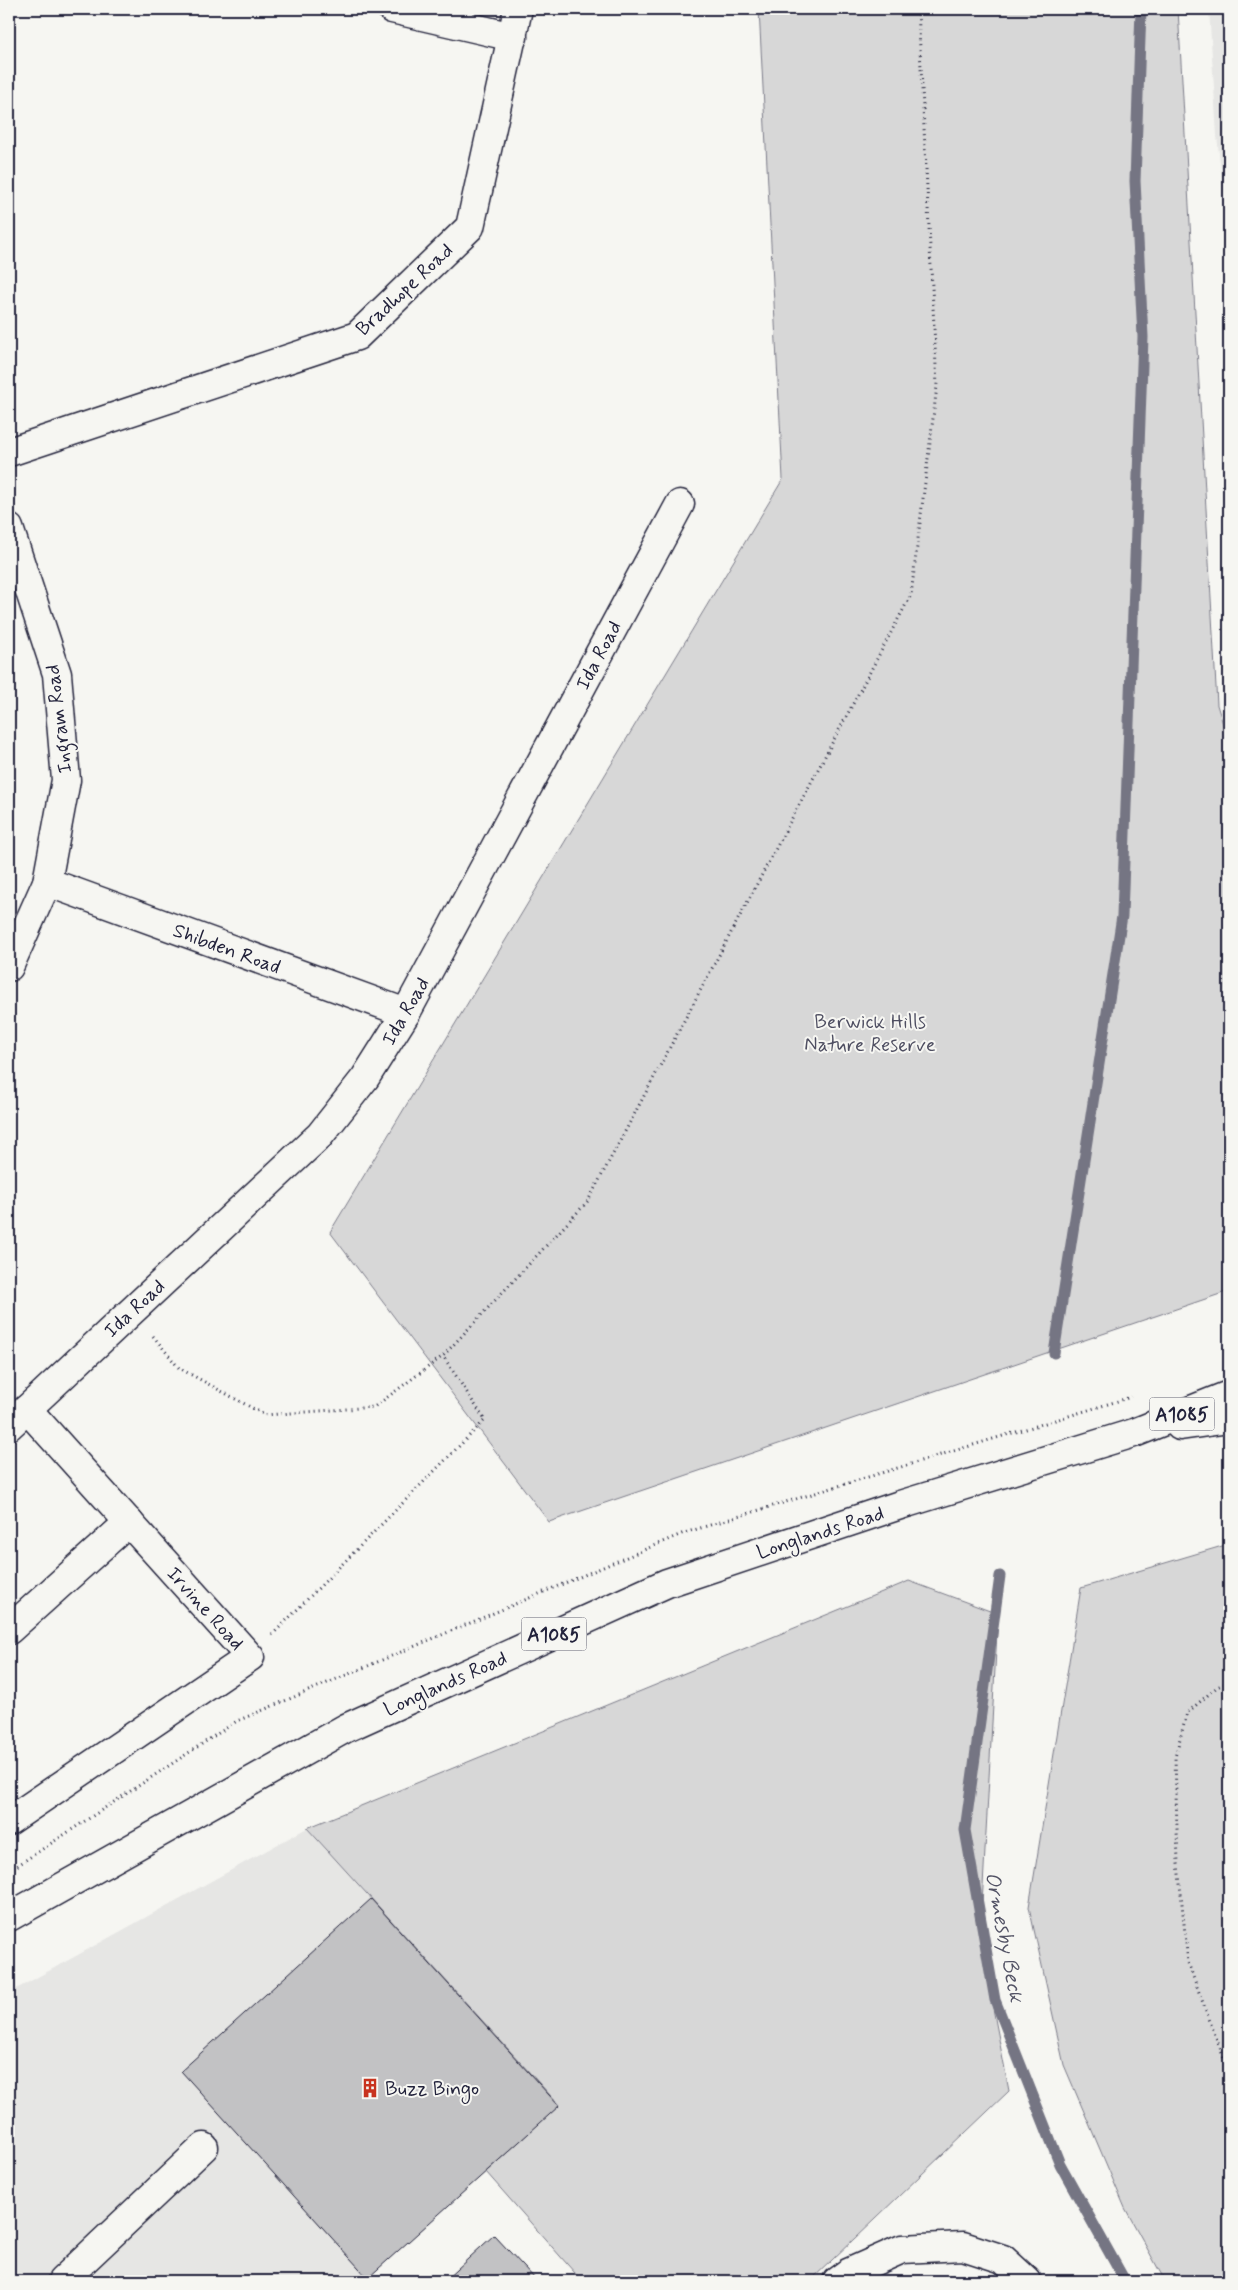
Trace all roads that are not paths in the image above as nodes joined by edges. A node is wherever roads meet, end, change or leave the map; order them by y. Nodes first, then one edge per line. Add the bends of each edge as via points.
1 (392, 9) edge
2 (518, 9) edge
3 (513, 37) junction
4 (9, 452) edge
5 (680, 504) dead end
6 (9, 528) edge
7 (47, 882) junction
8 (9, 967) edge
9 (406, 1013) junction
10 (1229, 1395) edge
11 (18, 1417) edge
12 (1229, 1419) edge
13 (1134, 1433) junction
14 (129, 1522) junction
15 (9, 1630) edge
16 (9, 1821) edge
17 (9, 1916) edge
18 (204, 2147) dead end
19 (62, 2281) edge
20 (837, 2281) edge
21 (1027, 2281) edge

1 - 3 street
2 - 3 street, Bradhope Road
3 - 4 street, Bradhope Road via 470,227 357,336
5 - 9 street, Ida Road
6 - 7 street, Ingram Road via 57,674 66,780
7 - 8 street, Ingram Road
7 - 9 street, Shibden Road
9 - 11 street, Ida Road via 365,1078 320,1134
10 - 13 street, Longlands Road / A1085
11 - 14 street, Irvine Road
12 - 13 street, Longlands Road / A1085
13 - 17 street, Longlands Road / A1085 via 900,1505 667,1583 346,1728
14 - 15 street
14 - 16 street, Irvine Road via 250,1657
18 - 19 street
20 - 21 street via 902,2249 963,2246 1003,2260

